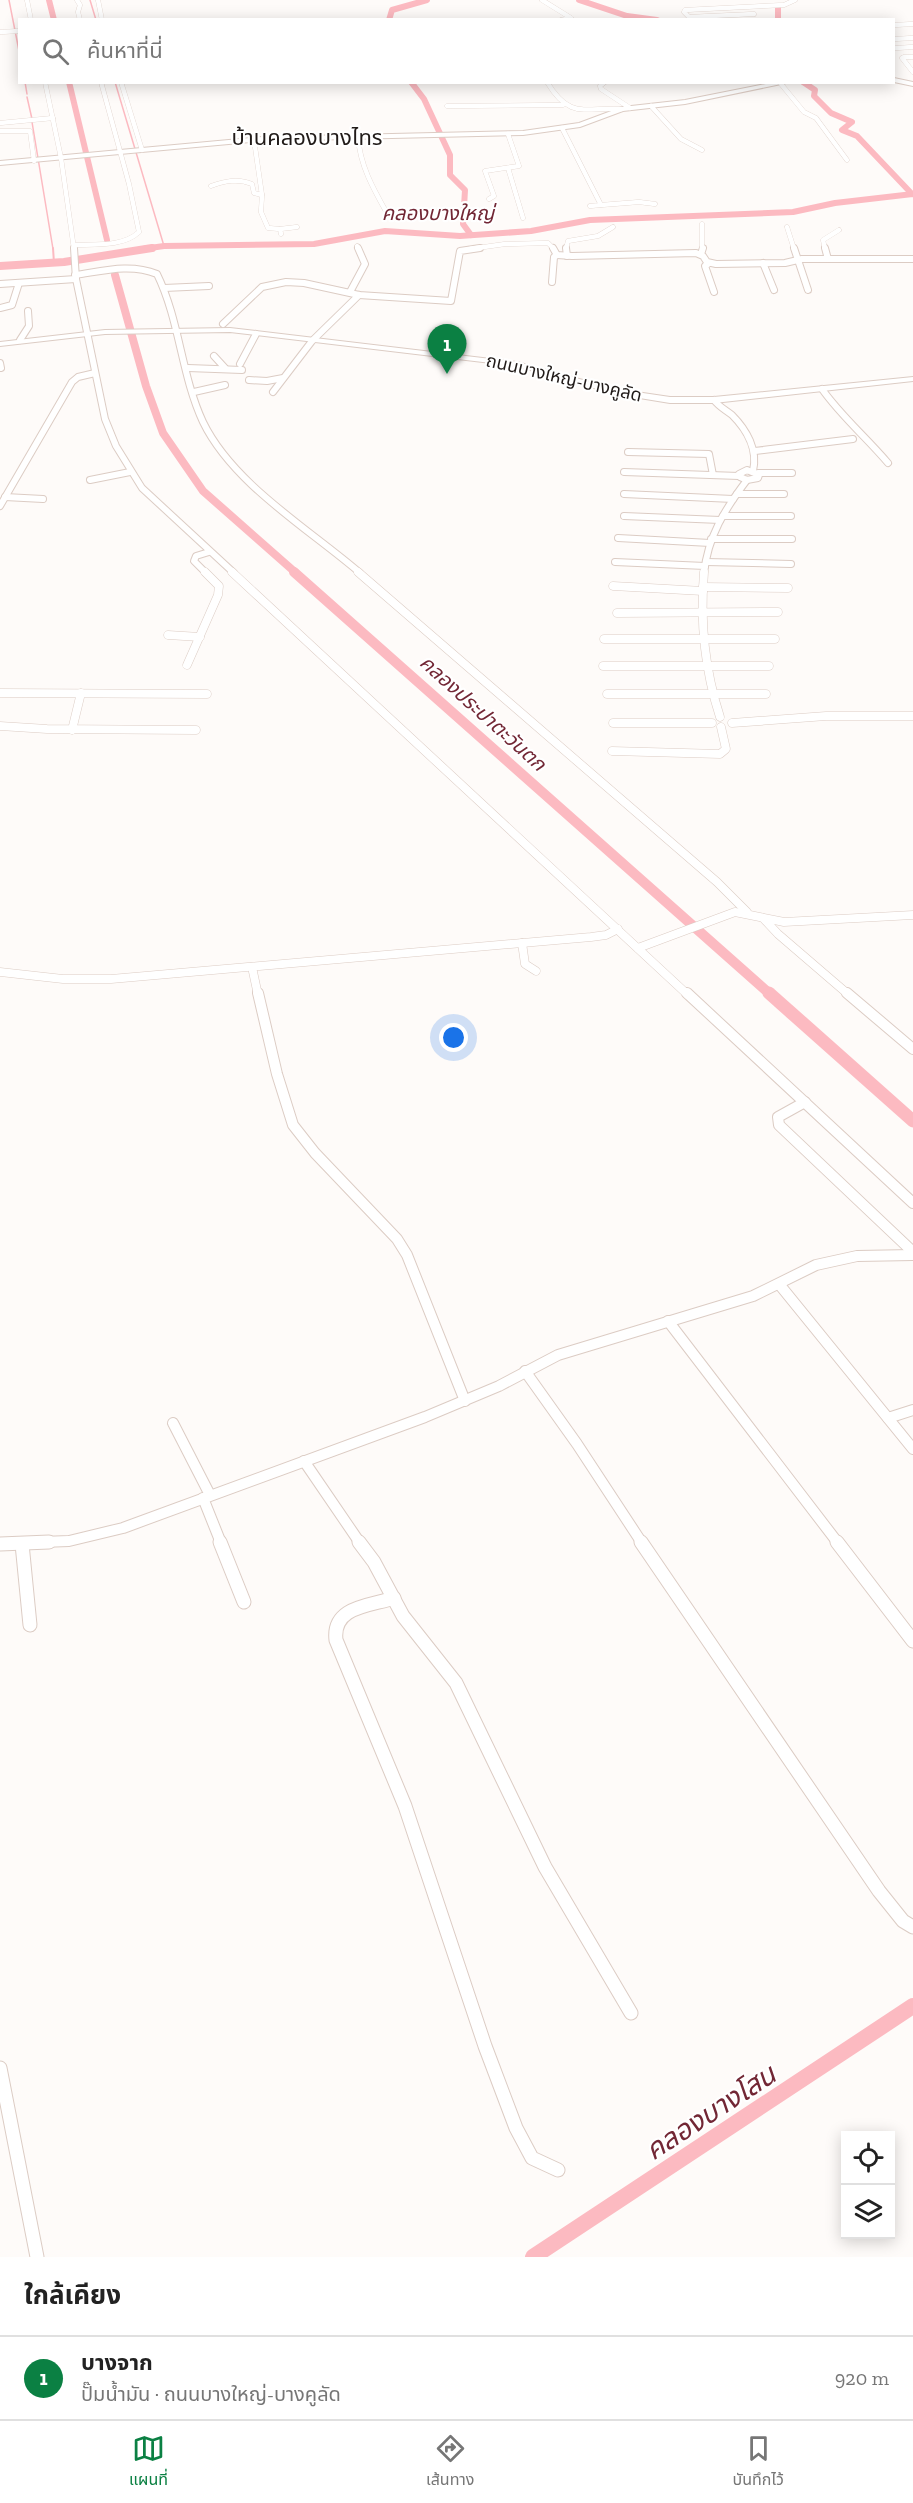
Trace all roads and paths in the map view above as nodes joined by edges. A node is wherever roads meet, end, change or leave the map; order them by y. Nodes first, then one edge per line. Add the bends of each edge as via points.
1 (27, 0) edge
2 (77, 0) edge
3 (98, 0) edge
4 (542, 0) edge
5 (795, 0) edge
6 (754, 14) dead end
7 (31, 18) edge
8 (80, 18) edge
9 (102, 18) edge
10 (571, 18) edge
11 (691, 18) edge
12 (913, 24) edge
13 (895, 25) edge
14 (895, 30) edge
15 (913, 30) edge
16 (0, 32) edge
17 (18, 32) edge
18 (913, 38) edge
19 (895, 39) edge
20 (895, 46) edge
21 (913, 47) edge
22 (895, 57) edge
23 (902, 57) junction
24 (913, 57) edge
25 (913, 72) edge
26 (895, 80) edge
27 (45, 84) edge
28 (102, 84) edge
29 (122, 84) edge
30 (548, 84) edge
31 (605, 84) edge
32 (780, 84) edge
33 (786, 84) edge
34 (913, 84) edge
35 (563, 105) junction
36 (447, 106) dead end
37 (651, 106) junction
38 (626, 108) junction
39 (53, 118) junction
40 (0, 123) edge
41 (562, 128) junction
42 (0, 131) edge
43 (508, 134) junction
44 (358, 138) junction
45 (254, 140) junction
46 (138, 150) junction
47 (702, 150) dead end
48 (120, 152) junction
49 (61, 158) junction
50 (39, 160) junction
51 (847, 160) dead end
52 (0, 163) edge
53 (508, 168) junction
54 (211, 186) dead end
55 (262, 195) junction
56 (489, 199) dead end
57 (655, 204) dead end
58 (601, 205) junction
59 (590, 206) dead end
60 (398, 217) dead end
61 (523, 219) dead end
62 (702, 224) dead end
63 (297, 227) dead end
64 (613, 227) dead end
65 (787, 227) dead end
66 (839, 230) dead end
67 (357, 246) dead end
68 (74, 248) junction
69 (701, 254) junction
70 (556, 255) junction
71 (567, 256) junction
72 (828, 259) junction
73 (912, 259) edge
74 (798, 260) junction
75 (709, 263) junction
76 (763, 263) junction
77 (913, 266) edge
78 (75, 275) junction
79 (552, 282) dead end
80 (18, 283) junction
81 (0, 284) edge
82 (209, 286) dead end
83 (164, 288) junction
84 (774, 290) dead end
85 (808, 290) dead end
86 (350, 292) junction
87 (714, 292) dead end
88 (359, 295) junction
89 (0, 308) edge
90 (28, 311) dead end
91 (220, 326) junction
92 (178, 329) junction
93 (87, 333) junction
94 (256, 334) junction
95 (20, 340) junction
96 (312, 341) junction
97 (0, 344) edge
98 (214, 356) dead end
99 (0, 363) edge
100 (240, 364) dead end
101 (1, 368) edge
102 (188, 368) junction
103 (225, 368) junction
104 (242, 370) dead end
105 (95, 373) junction
106 (283, 378) junction
107 (913, 379) edge
108 (249, 380) dead end
109 (225, 385) dead end
110 (822, 389) junction
111 (194, 392) junction
112 (273, 392) dead end
113 (726, 399) junction
114 (714, 400) junction
115 (731, 414) junction
116 (853, 439) dead end
117 (755, 451) junction
118 (628, 452) dead end
119 (888, 463) dead end
120 (130, 472) junction
121 (624, 472) dead end
122 (755, 472) junction
123 (792, 473) dead end
124 (712, 476) junction
125 (739, 476) junction
126 (90, 480) dead end
127 (747, 480) junction
128 (624, 494) dead end
129 (784, 494) dead end
130 (735, 496) junction
131 (5, 497) junction
132 (43, 499) dead end
133 (0, 506) edge
134 (624, 516) dead end
135 (791, 516) dead end
136 (721, 518) junction
137 (618, 538) dead end
138 (792, 539) dead end
139 (710, 541) junction
140 (208, 552) junction
141 (615, 562) dead end
142 (705, 564) junction
143 (792, 564) dead end
144 (613, 586) dead end
145 (788, 588) dead end
146 (703, 589) junction
147 (778, 612) dead end
148 (617, 613) dead end
149 (704, 613) junction
150 (168, 635) dead end
151 (200, 638) junction
152 (604, 639) dead end
153 (707, 639) junction
154 (775, 639) dead end
155 (187, 665) dead end
156 (603, 666) dead end
157 (709, 666) junction
158 (769, 666) dead end
159 (0, 693) edge
160 (81, 693) junction
161 (207, 694) dead end
162 (607, 694) dead end
163 (712, 694) junction
164 (766, 694) dead end
165 (913, 716) edge
166 (720, 717) junction
167 (613, 723) dead end
168 (712, 723) junction
169 (732, 723) junction
170 (0, 726) edge
171 (721, 727) junction
172 (72, 730) junction
173 (196, 730) dead end
174 (612, 751) dead end
175 (747, 912) junction
176 (913, 915) edge
177 (763, 918) junction
178 (618, 929) junction
179 (522, 943) junction
180 (638, 948) junction
181 (252, 967) junction
182 (536, 971) dead end
183 (0, 972) edge
184 (913, 1048) edge
185 (805, 1102) junction
186 (913, 1203) edge
187 (913, 1254) edge
188 (779, 1284) junction
189 (668, 1322) junction
190 (525, 1371) junction
191 (465, 1401) junction
192 (913, 1410) edge
193 (888, 1418) junction
194 (173, 1423) dead end
195 (913, 1449) edge
196 (304, 1461) junction
197 (207, 1497) junction
198 (0, 1544) edge
199 (22, 1544) junction
200 (393, 1598) junction
201 (244, 1602) dead end
202 (30, 1625) dead end
203 (913, 1641) edge
204 (913, 1928) edge
205 (631, 2013) dead end
206 (0, 2068) edge
207 (558, 2170) dead end
208 (37, 2257) edge

1 - 7 street
2 - 8 street
3 - 9 street
4 - 10 street
5 - 11 street via 784,5 685,10
6 - 11 street
12 - 13 street
14 - 15 street
16 - 17 street
18 - 19 street
20 - 21 street
20 - 23 street
22 - 23 street
23 - 24 street
23 - 25 street
26 - 34 street
27 - 39 street
28 - 48 street
29 - 46 street
30 - 35 street
31 - 38 street via 601,89
32 - 37 street
33 - 51 street via 804,112 816,118
35 - 36 street
35 - 38 street via 573,110
37 - 38 street
37 - 47 street via 681,139
38 - 41 street
39 - 40 street
39 - 49 street
41 - 43 street
41 - 58 street
42 - 50 street via 30,131
43 - 44 street
43 - 53 street via 519,164
44 - 45 street
44 - 60 street via 358,152 369,178 388,215
45 - 46 street
45 - 55 street
46 - 48 street
48 - 49 street
48 - 68 street via 138,235
49 - 50 street
49 - 68 street
50 - 52 street
53 - 56 street via 485,171 494,196
53 - 61 street
54 - 55 street via 249,181 254,193
55 - 63 street via 261,212 266,225 281,232
57 - 58 street
58 - 59 street
62 - 69 street
64 - 71 street via 595,238 568,241
65 - 74 street
66 - 72 street via 823,240
67 - 86 street via 365,264
68 - 78 street
69 - 71 street
69 - 75 street
70 - 71 street
70 - 79 street
70 - 88 street via 548,243 462,249 451,301
72 - 73 street
72 - 74 street
73 - 77 street
74 - 76 street
74 - 85 street
75 - 76 street
75 - 87 street via 705,266
76 - 84 street
78 - 80 street
78 - 83 street via 150,270 157,274
78 - 93 street
80 - 81 street
80 - 89 street via 12,305
82 - 83 street
83 - 92 street
86 - 88 street
86 - 91 street via 304,283 265,285
88 - 96 street
90 - 95 street via 29,326
91 - 92 street, ถนนบางใหญ่-บางคูลัด
91 - 94 street, ถนนบางใหญ่-บางคูลัด
92 - 93 street, ถนนบางใหญ่-บางคูลัด
92 - 102 street
93 - 95 street, ถนนบางใหญ่-บางคูลัด
93 - 105 street
94 - 96 street, ถนนบางใหญ่-บางคูลัด
94 - 100 street
95 - 97 street, ถนนบางใหญ่-บางคูลัด
96 - 106 street
96 - 114 street, ถนนบางใหญ่-บางคูลัด via 492,360 638,396
98 - 103 street
99 - 101 street
102 - 103 street
102 - 111 street
103 - 104 street
105 - 120 street via 112,440
105 - 131 street via 72,382
106 - 108 street
106 - 112 street
107 - 110 street, ถนนบางใหญ่-บางคูลัด
109 - 111 street
110 - 113 street, ถนนบางใหญ่-บางคูลัด
110 - 119 street via 838,412 863,433
111 - 175 street via 213,439 255,486 717,882
113 - 114 street, ถนนบางใหญ่-บางคูลัด
113 - 115 street via 732,406
114 - 115 street
115 - 117 street
116 - 117 street
117 - 122 street
118 - 124 street via 709,454
120 - 126 street
120 - 140 street
121 - 124 street
122 - 123 street
122 - 125 street via 743,471
122 - 127 street via 758,478
124 - 125 street
125 - 127 street
127 - 130 street
128 - 130 street
129 - 130 street
130 - 136 street
131 - 132 street
131 - 133 street
134 - 136 street
135 - 136 street
136 - 139 street
137 - 139 street
138 - 139 street
139 - 142 street
140 - 151 street via 196,556 194,561 219,589
140 - 178 street
141 - 142 street
142 - 143 street
142 - 146 street
144 - 146 street
145 - 146 street
146 - 149 street
147 - 149 street
148 - 149 street
149 - 153 street
150 - 151 street
151 - 155 street
152 - 153 street
153 - 154 street
153 - 157 street
156 - 157 street
157 - 158 street
157 - 163 street
159 - 160 street
160 - 161 street
160 - 172 street
162 - 163 street
163 - 164 street
163 - 166 street
165 - 169 street via 826,716
166 - 168 street
166 - 169 street
167 - 168 street
168 - 171 street
169 - 171 street
170 - 172 street
171 - 174 street via 726,749 720,754
172 - 173 street
175 - 177 street
175 - 180 street via 726,913
176 - 177 street via 784,922
177 - 184 street
178 - 179 street via 606,935
178 - 180 street
179 - 181 street
179 - 182 street via 525,964
180 - 185 street
181 - 183 street via 102,979
181 - 191 street via 293,1125 397,1239 407,1255
185 - 186 street
185 - 187 street via 778,1118 779,1125
187 - 188 street via 833,1260
188 - 189 street
188 - 193 street
189 - 190 street via 586,1345
189 - 203 street
190 - 191 street
190 - 204 street via 879,1892
191 - 196 street
192 - 193 street
193 - 195 street
194 - 197 street
196 - 197 street
196 - 200 street via 374,1562
197 - 199 street via 88,1538
197 - 201 street
198 - 199 street
199 - 202 street
200 - 205 street via 456,1683 544,1867
200 - 207 street via 346,1614 334,1630 336,1640 405,1806 482,2036 526,2152
206 - 208 street

